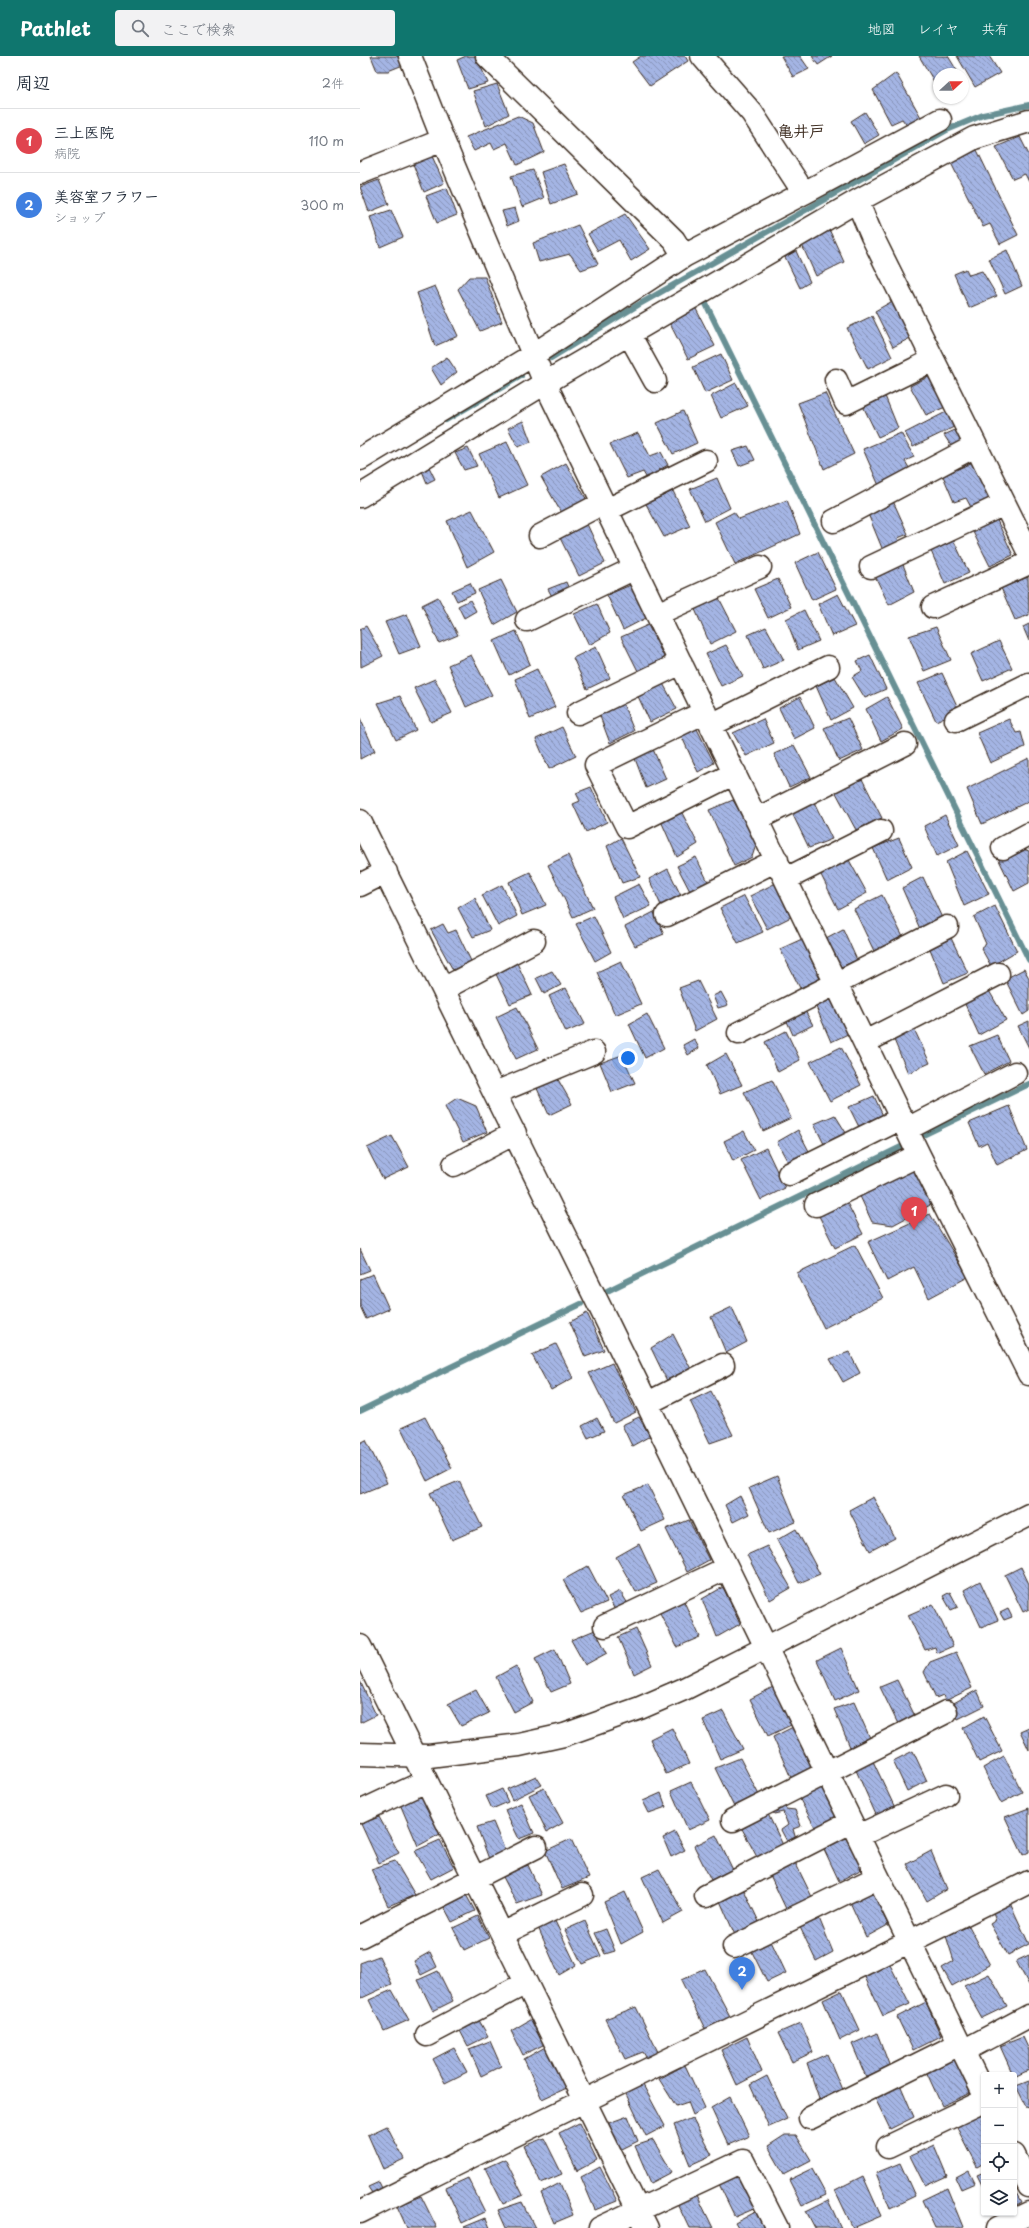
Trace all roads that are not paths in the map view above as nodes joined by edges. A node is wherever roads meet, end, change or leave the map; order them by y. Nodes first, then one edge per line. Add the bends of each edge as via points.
1 (410, 56) edge
2 (487, 56) edge
3 (702, 56) edge
4 (940, 120) dead end
5 (1029, 121) edge
6 (443, 140) junction
7 (360, 173) edge
8 (804, 193) junction
9 (857, 201) junction
10 (684, 256) junction
11 (629, 334) junction
12 (533, 355) junction
13 (933, 360) junction
14 (836, 380) dead end
15 (656, 381) dead end
16 (545, 383) junction
17 (975, 446) junction
18 (360, 459) edge
19 (706, 462) dead end
20 (360, 496) edge
21 (1004, 504) junction
22 (605, 506) junction
23 (834, 521) dead end
24 (540, 536) dead end
25 (1029, 553) edge
26 (1029, 563) edge
27 (760, 567) dead end
28 (871, 567) dead end
29 (635, 568) junction
30 (933, 606) dead end
31 (657, 614) junction
32 (527, 620) dead end
33 (681, 663) junction
34 (828, 667) dead end
35 (1029, 684) edge
36 (578, 713) dead end
37 (708, 718) junction
38 (956, 720) dead end
39 (904, 744) dead end
40 (735, 772) junction
41 (757, 819) junction
42 (360, 821) edge
43 (881, 831) dead end
44 (1029, 834) edge
45 (1003, 848) dead end
46 (782, 870) junction
47 (386, 872) junction
48 (360, 885) edge
49 (667, 915) dead end
50 (947, 927) dead end
51 (534, 941) dead end
52 (998, 974) dead end
53 (837, 984) junction
54 (443, 989) junction
55 (739, 1033) dead end
56 (865, 1042) junction
57 (594, 1052) dead end
58 (1015, 1073) dead end
59 (495, 1093) junction
60 (904, 1124) junction
61 (515, 1133) junction
62 (919, 1155) junction
63 (454, 1165) dead end
64 (789, 1174) dead end
65 (816, 1205) dead end
66 (723, 1365) dead end
67 (1029, 1374) edge
68 (648, 1403) junction
69 (1029, 1515) edge
70 (727, 1568) junction
71 (605, 1626) dead end
72 (360, 1646) edge
73 (765, 1648) junction
74 (946, 1712) dead end
75 (360, 1754) edge
76 (414, 1756) junction
77 (826, 1772) junction
78 (426, 1781) junction
79 (946, 1795) dead end
80 (360, 1812) edge
81 (733, 1820) dead end
82 (854, 1829) junction
83 (536, 1847) dead end
84 (878, 1877) junction
85 (474, 1878) junction
86 (1029, 1882) edge
87 (582, 1894) dead end
88 (706, 1896) dead end
89 (502, 1934) junction
90 (361, 1936) dead end
91 (910, 1942) junction
92 (734, 1947) dead end
93 (526, 1984) junction
94 (1029, 2016) edge
95 (427, 2035) dead end
96 (961, 2047) junction
97 (981, 2088) edge
98 (584, 2099) junction
99 (981, 2102) edge
100 (810, 2118) dead end
101 (1029, 2146) edge
102 (888, 2147) dead end
103 (1017, 2152) edge
104 (1017, 2160) edge
105 (1029, 2186) edge
106 (360, 2212) edge
107 (1029, 2213) edge
108 (643, 2219) edge
109 (600, 2228) edge
110 (777, 2228) edge
111 (998, 2228) edge

1 - 6 street
2 - 10 street via 674,240
3 - 8 street via 752,113
4 - 8 street
5 - 9 street via 974,138
6 - 7 street
6 - 12 street
8 - 10 street
9 - 11 street
9 - 13 street
10 - 12 street
11 - 15 street
11 - 16 street
12 - 16 street
12 - 18 street
13 - 14 street via 846,403
13 - 17 street
16 - 20 street
16 - 22 street
17 - 21 street
17 - 23 street
19 - 22 street
21 - 25 street
21 - 28 street
22 - 24 street
22 - 29 street
26 - 30 street
27 - 31 street
29 - 31 street
29 - 32 street
31 - 33 street
33 - 36 street
33 - 37 street
34 - 37 street
35 - 38 street
37 - 40 street
37 - 40 street via 596,765 627,827
39 - 41 street
40 - 41 street
41 - 46 street
42 - 47 street
43 - 46 street
44 - 45 street
46 - 49 street
46 - 53 street
47 - 48 street
47 - 54 street
50 - 53 street
51 - 54 street
52 - 56 street
53 - 55 street
53 - 56 street
54 - 59 street
56 - 60 street
57 - 59 street
58 - 60 street
59 - 61 street
60 - 62 street
60 - 64 street
61 - 63 street
61 - 68 street
62 - 65 street
62 - 67 street
66 - 68 street
68 - 70 street
69 - 73 street
70 - 71 street
70 - 73 street
72 - 76 street
73 - 76 street via 684,1690 564,1735 512,1746
73 - 77 street
74 - 77 street
75 - 76 street
76 - 78 street
77 - 81 street
77 - 82 street
78 - 80 street
78 - 85 street
79 - 82 street
82 - 84 street
82 - 88 street
83 - 85 street
84 - 91 street
84 - 92 street
85 - 89 street
85 - 90 street
86 - 91 street
87 - 89 street
89 - 93 street
91 - 96 street
91 - 98 street
93 - 95 street
93 - 98 street
94 - 96 street
96 - 97 street
96 - 100 street
98 - 106 street
98 - 108 street
99 - 102 street
101 - 103 street
104 - 105 street
107 - 111 street
108 - 109 street
108 - 110 street via 743,2161

